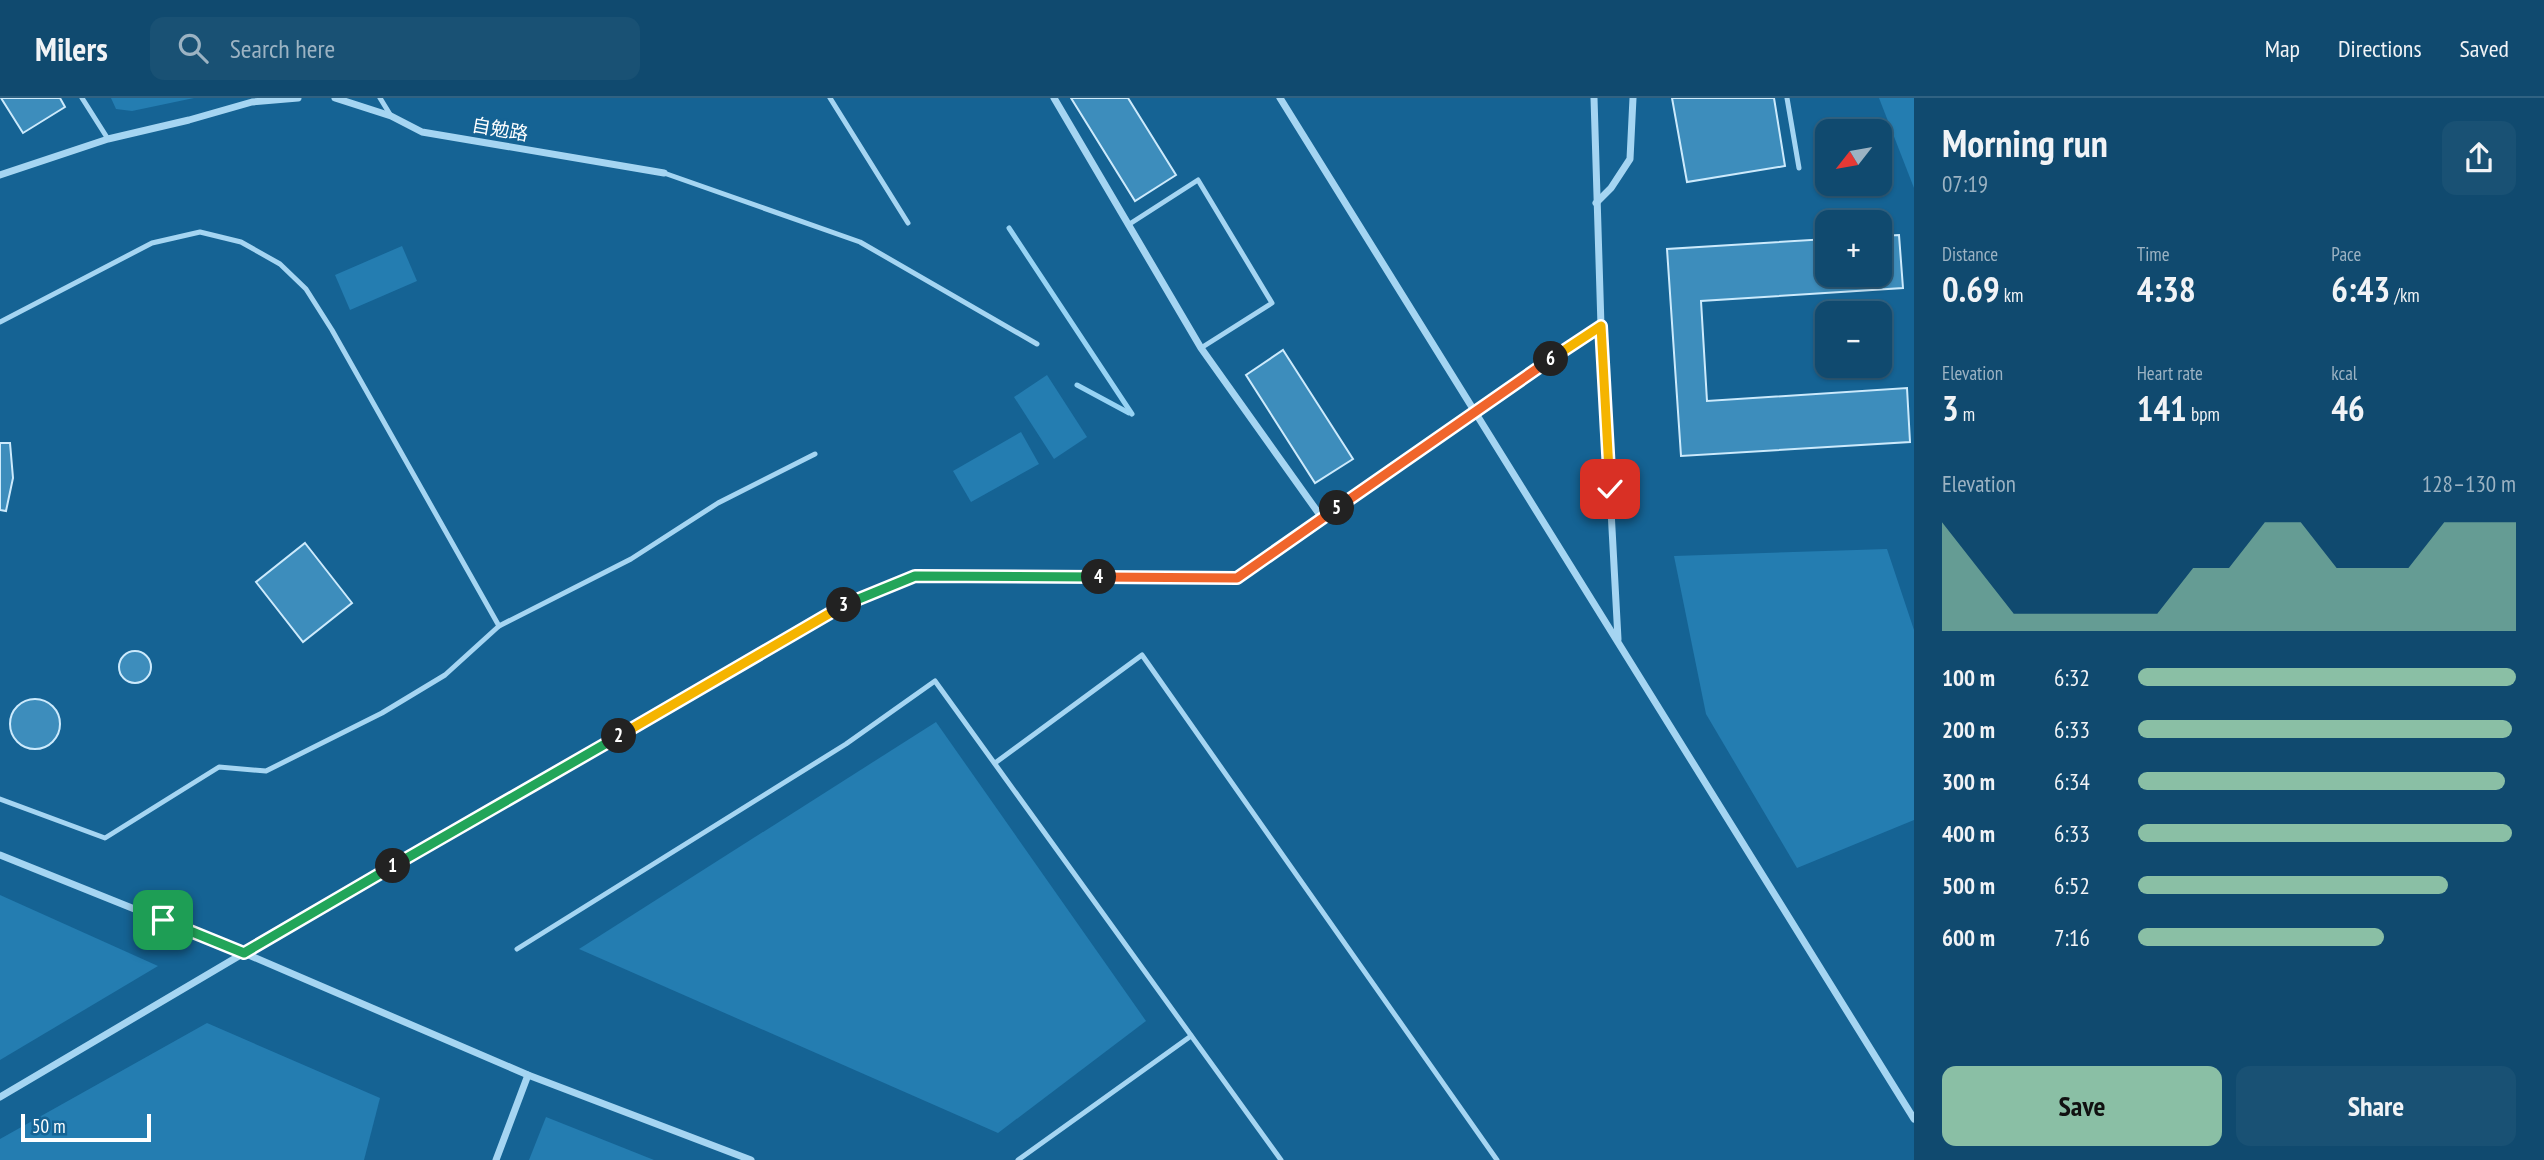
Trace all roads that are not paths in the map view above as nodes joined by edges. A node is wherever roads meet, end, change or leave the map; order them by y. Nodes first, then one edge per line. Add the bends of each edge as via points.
1 (82, 98) edge
2 (298, 98) edge
3 (335, 98) edge
4 (380, 98) edge
5 (830, 98) edge
6 (1054, 98) edge
7 (1280, 98) edge
8 (1594, 98) edge
9 (1633, 98) edge
10 (1787, 98) edge
11 (391, 116) junction
12 (108, 139) junction
13 (1799, 169) dead end
14 (664, 173) joint
15 (0, 175) edge
16 (1596, 203) junction
17 (908, 223) dead end
18 (1128, 225) junction
19 (0, 322) edge
20 (1601, 326) junction
21 (1037, 344) dead end
22 (1202, 348) junction
23 (1474, 411) junction
24 (815, 454) dead end
25 (1322, 518) junction
26 (499, 626) junction
27 (1618, 641) junction
28 (995, 763) junction
29 (0, 799) edge
30 (0, 855) edge
31 (517, 949) dead end
32 (244, 953) junction
33 (1191, 1036) junction
34 (528, 1075) junction
35 (0, 1097) edge
36 (1914, 1119) edge
37 (496, 1160) edge
38 (751, 1160) edge
39 (1018, 1160) edge
40 (1281, 1160) edge
41 (1497, 1160) edge

1 - 12 lane
2 - 12 street via 252,102
3 - 11 street, 自勉路
4 - 11 lane
5 - 17 lane
6 - 18 street
7 - 23 street
8 - 16 street
9 - 16 street via 1630,159
10 - 13 lane
11 - 14 street, 自勉路 via 422,132
12 - 15 street
14 - 21 lane via 860,242
16 - 20 street
18 - 22 street
18 - 22 lane via 1198,180 1272,303
19 - 26 lane via 152,243 200,232 241,242 280,264 306,289 332,330
20 - 23 street
20 - 27 street
22 - 25 street
23 - 25 street
23 - 27 street
24 - 26 lane via 718,503 631,559
25 - 32 street via 1237,578 915,576 844,606
26 - 29 lane via 445,676 382,713 266,771 219,767 105,838
27 - 36 street
28 - 31 lane via 935,681 846,744
28 - 33 lane
28 - 41 lane via 1142,655
30 - 32 street
32 - 34 street
32 - 35 street
33 - 39 lane
33 - 40 lane
34 - 37 street
34 - 38 street

